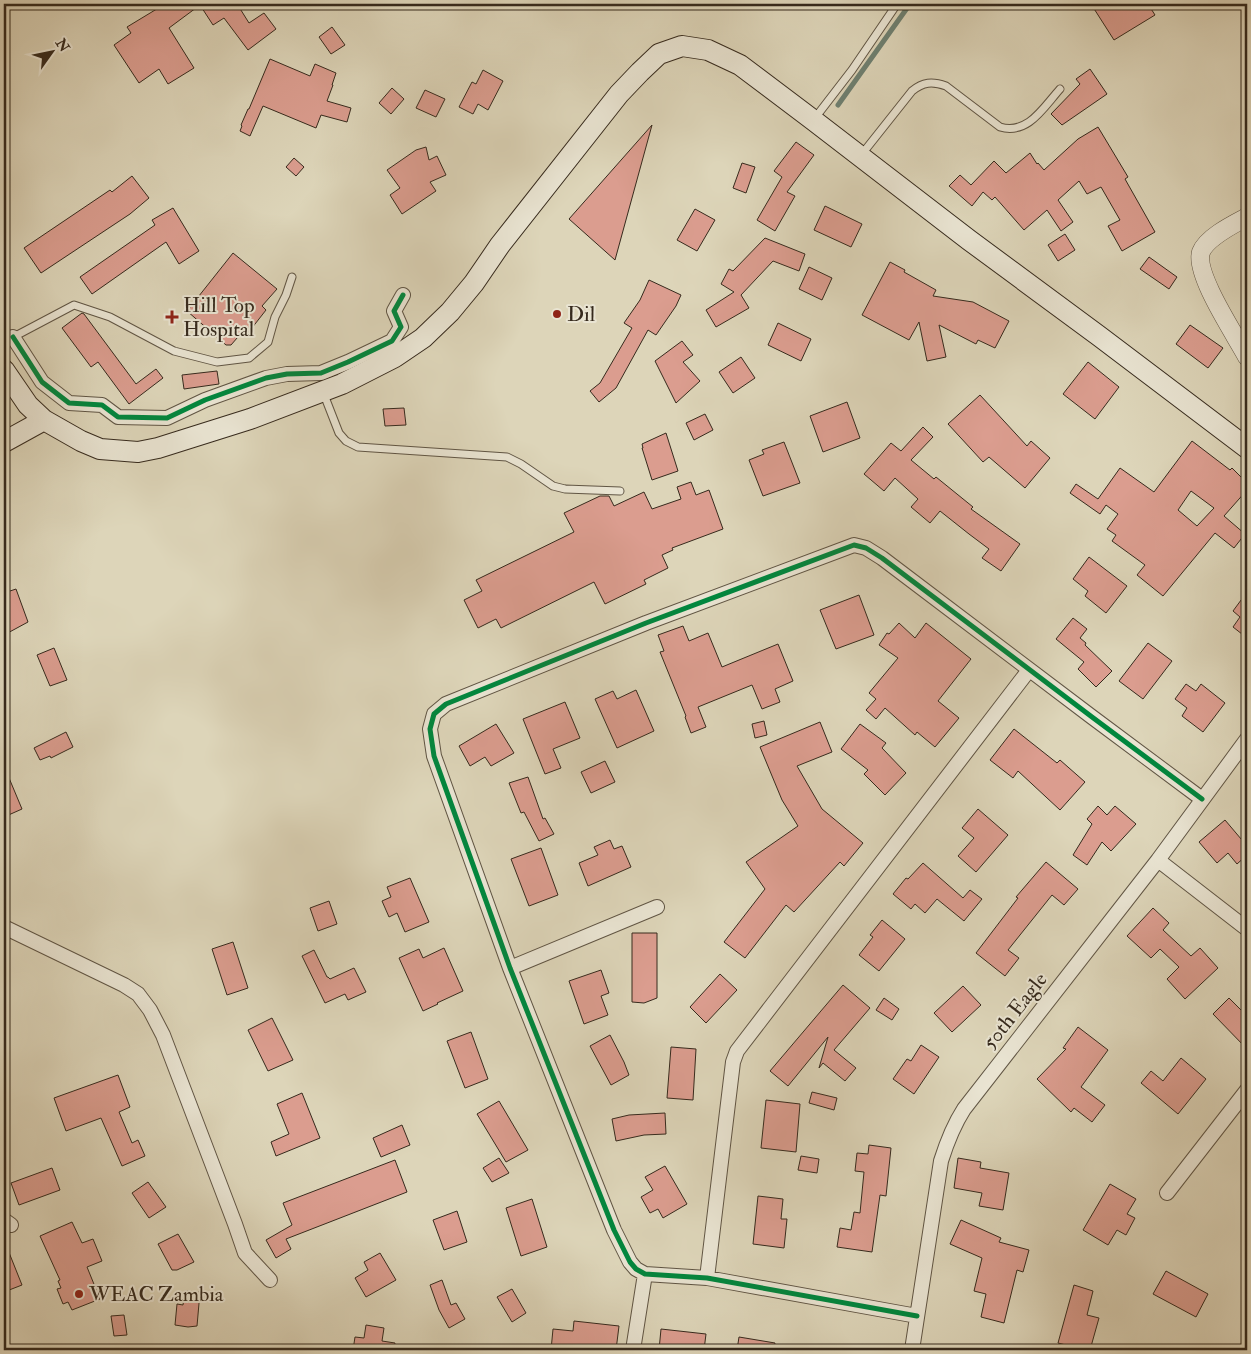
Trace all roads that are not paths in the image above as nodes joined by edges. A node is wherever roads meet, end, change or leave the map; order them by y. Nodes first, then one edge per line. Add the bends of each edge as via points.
1 (897, 4) edge
2 (1060, 89) dead end
3 (813, 120) junction
4 (860, 156) junction
5 (1247, 217) edge
6 (292, 277) dead end
7 (403, 295) dead end
8 (8, 340) edge
9 (1247, 357) edge
10 (4, 370) edge
11 (323, 391) junction
12 (44, 420) junction
13 (4, 442) edge
14 (1247, 448) edge
15 (620, 491) dead end
16 (1029, 670) junction
17 (1247, 739) edge
18 (1202, 799) junction
19 (1158, 860) junction
20 (657, 908) dead end
21 (4, 926) edge
22 (1247, 929) edge
23 (510, 968) junction
24 (1247, 1090) edge
25 (1167, 1193) dead end
26 (645, 1274) junction
27 (707, 1278) junction
28 (270, 1280) dead end
29 (917, 1316) junction
30 (633, 1350) edge
31 (912, 1350) edge

1 - 3 lane
2 - 4 lane via 1027,124 1008,129 1000,127 946,86 937,83 920,85
3 - 4 main road
3 - 11 main road via 740,65 708,50 682,46 659,54 619,94 450,312 423,338 395,357
4 - 14 main road
5 - 9 street via 1211,239 1201,252 1201,268 1207,286
6 - 8 lane via 268,342 249,358 216,362 174,351 110,317 74,305
7 - 8 street via 394,312 401,327 392,341 321,372 266,378 204,400 167,418 118,417 102,405 69,403 42,382
10 - 12 main road via 28,405
11 - 12 main road via 250,419 138,452 100,449
11 - 15 lane via 340,433 346,441 358,447 507,458 553,486
12 - 13 main road
16 - 18 street
16 - 23 street via 882,558 854,545 646,623 446,704 434,714 430,729 434,756
16 - 27 street via 737,1051 733,1062
17 - 18 street, 50th Eagle
18 - 19 street, 50th Eagle
19 - 22 street
19 - 29 street, 50th Eagle via 955,1123 941,1161
20 - 23 street
21 - 28 street via 138,994 163,1035 245,1253
23 - 26 street via 622,1248 636,1269
24 - 25 street
26 - 27 street
26 - 30 street
27 - 29 street
29 - 31 street, 50th Eagle

